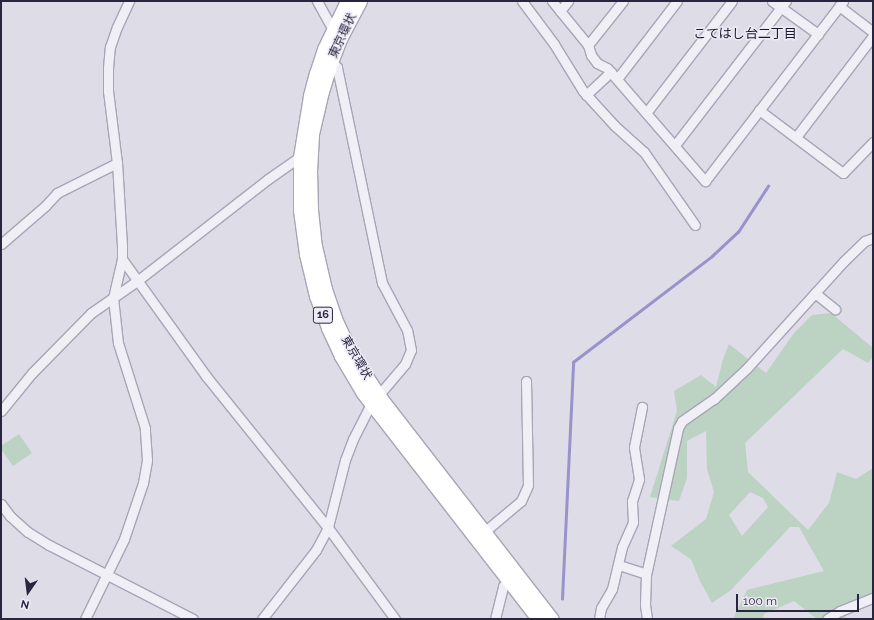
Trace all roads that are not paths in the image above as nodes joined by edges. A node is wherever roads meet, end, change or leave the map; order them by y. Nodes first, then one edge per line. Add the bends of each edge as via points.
1 (129, 1) edge
2 (317, 1) edge
3 (347, 1) edge
4 (360, 1) edge
5 (522, 1) edge
6 (552, 1) edge
7 (568, 1) edge
8 (623, 1) edge
9 (677, 1) edge
10 (732, 1) edge
11 (772, 1) edge
12 (783, 4) edge
13 (841, 4) edge
14 (560, 11) junction
15 (333, 30) junction
16 (873, 32) edge
17 (818, 34) junction
18 (873, 36) edge
19 (588, 45) junction
20 (331, 62) junction
21 (614, 76) junction
22 (586, 95) junction
23 (759, 110) junction
24 (646, 113) junction
25 (796, 137) junction
26 (873, 142) edge
27 (675, 145) junction
28 (300, 156) junction
29 (117, 163) junction
30 (695, 225) dead end
31 (873, 238) edge
32 (1, 244) edge
33 (122, 258) junction
34 (137, 282) junction
35 (815, 293) junction
36 (113, 298) junction
37 (835, 309) dead end
38 (526, 381) dead end
39 (375, 399) junction
40 (642, 407) dead end
41 (1, 412) edge
42 (1, 504) edge
43 (328, 527) junction
44 (484, 532) junction
45 (619, 565) junction
46 (646, 574) junction
47 (107, 575) junction
48 (513, 577) junction
49 (873, 598) edge
50 (85, 619) edge
51 (193, 619) edge
52 (262, 619) edge
53 (395, 619) edge
54 (495, 619) edge
55 (538, 619) edge
56 (552, 619) edge
57 (599, 619) edge
58 (647, 619) edge
59 (827, 619) edge

1 - 29 street via 110,47 108,68 108,91
2 - 15 street
3 - 15 highway, 東京環状 / 16
4 - 20 highway, 東京環状 / 16
5 - 22 street via 554,44
6 - 14 street
7 - 14 street
8 - 19 street
9 - 21 street
10 - 24 street
11 - 12 street
12 - 17 street
12 - 27 street
13 - 16 street
13 - 17 street
14 - 19 street
15 - 28 highway, 東京環状 / 16 via 324,49 310,96
17 - 23 street
18 - 25 street
19 - 21 street via 597,63
20 - 39 highway, 東京環状 / 16 via 312,134 311,210 315,246 325,289 337,323
20 - 39 street via 337,67 382,283 407,330 411,343 410,356 405,364
21 - 22 street
21 - 24 street
22 - 30 street via 644,152
23 - 25 street
23 - 27 street via 705,181
24 - 27 street
25 - 26 street via 843,173
28 - 34 street
28 - 39 highway, 東京環状 / 16 via 300,210 306,254 316,296 341,356
29 - 32 street via 57,192 45,206
29 - 33 street
31 - 35 street via 865,241
33 - 34 street
33 - 36 street
34 - 36 street
34 - 43 street via 206,376
35 - 37 street
35 - 46 street via 747,368 714,398 682,421 678,428
36 - 41 street via 91,313 32,373
36 - 47 street via 118,344 145,428 147,460 124,539
38 - 44 street via 528,484 521,501
39 - 43 street via 353,439
39 - 44 highway, 東京環状 / 16
39 - 48 highway, 東京環状 / 16
40 - 45 street via 634,447 639,479 632,501 633,522 622,547
42 - 47 street via 28,532
43 - 52 street via 308,562
43 - 53 street
44 - 48 highway, 東京環状 / 16
45 - 46 street
45 - 57 street
46 - 58 street
47 - 50 street
47 - 51 street
48 - 54 street via 503,586
48 - 55 highway, 東京環状 / 16
48 - 56 highway, 東京環状 / 16
49 - 59 street

